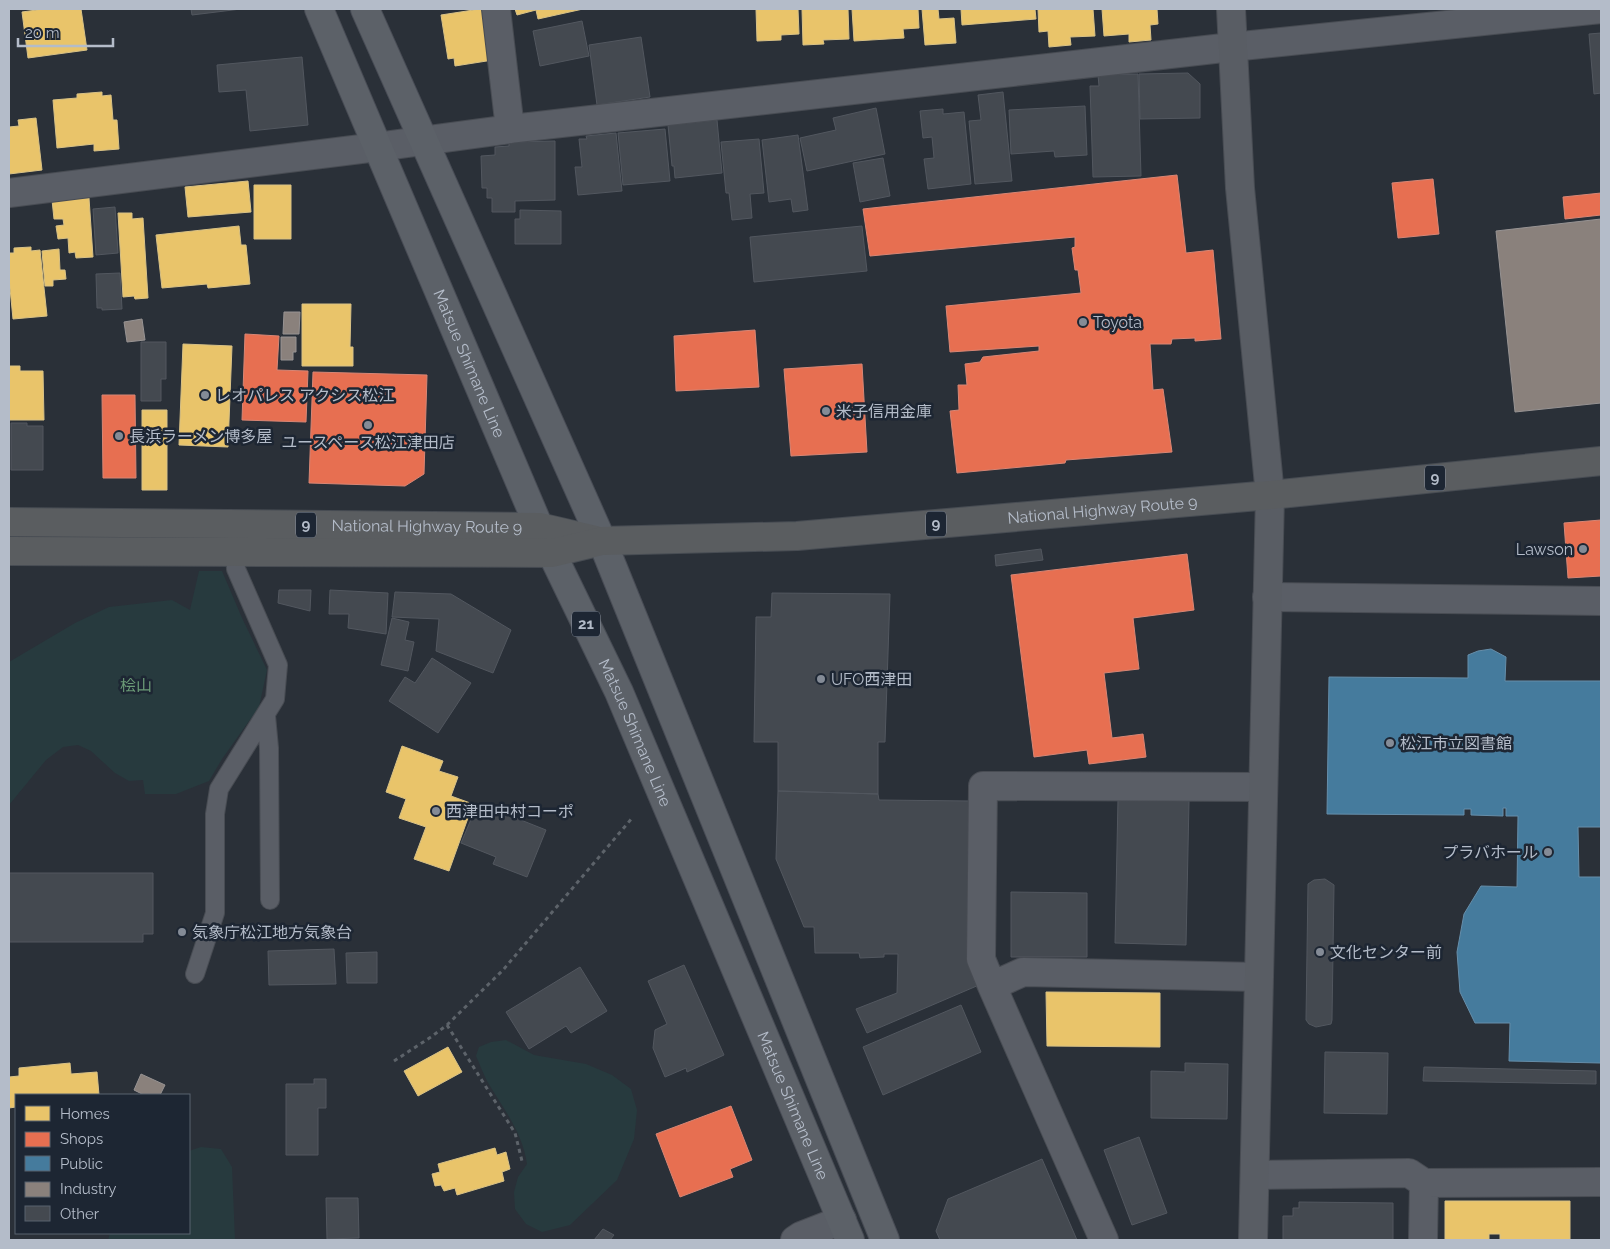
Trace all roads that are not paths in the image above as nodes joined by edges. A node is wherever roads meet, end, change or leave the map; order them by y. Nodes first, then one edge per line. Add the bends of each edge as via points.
1 (319, 9) edge
2 (365, 9) edge
3 (496, 9) edge
4 (1231, 9) edge
5 (1601, 9) edge
6 (1398, 19) edge
7 (1232, 47) junction
8 (510, 129) junction
9 (423, 140) junction
10 (378, 147) junction
11 (9, 193) edge
12 (1601, 461) edge
13 (1270, 495) junction
14 (9, 522) edge
15 (539, 527) junction
16 (602, 541) junction
17 (9, 551) edge
18 (235, 552) junction
19 (552, 553) junction
20 (1267, 597) junction
21 (1601, 601) edge
22 (266, 716) junction
23 (1263, 787) junction
24 (270, 900) dead end
25 (195, 974) dead end
26 (1258, 977) junction
27 (992, 986) junction
28 (1255, 1174) junction
29 (1601, 1182) edge
30 (1424, 1184) junction
31 (846, 1230) edge
32 (795, 1240) edge
33 (885, 1240) edge
34 (1104, 1240) edge
35 (1253, 1240) edge
36 (1423, 1240) edge

1 - 10 main road, Matsue Shimane Line / 21
2 - 9 main road, Matsue Shimane Line
3 - 8 street
4 - 7 street
5 - 6 street
6 - 7 street
7 - 8 street
7 - 13 street via 1240,188
8 - 9 street
9 - 10 street
9 - 16 main road, Matsue Shimane Line
10 - 11 street
10 - 15 main road, Matsue Shimane Line / 21
12 - 13 highway, National Highway Route 9 / 9
13 - 16 highway, National Highway Route 9 / 9 via 797,536
13 - 20 street
14 - 15 highway, National Highway Route 9 / 9
15 - 16 highway, National Highway Route 9 / 9
15 - 19 main road, Matsue Shimane Line / 21
16 - 19 highway, National Highway Route 9 / 9
16 - 33 main road, Matsue Shimane Line
17 - 18 highway, National Highway Route 9 / 9
18 - 19 highway, National Highway Route 9 / 9
18 - 22 lane via 236,569 278,664 275,699
19 - 31 main road, Matsue Shimane Line / 21 via 619,692
20 - 21 street
20 - 23 street
22 - 24 lane
22 - 25 lane via 219,789 215,814 215,913
23 - 26 street
23 - 27 street via 982,786 981,959
26 - 27 street via 1022,972
26 - 28 street
27 - 34 street
28 - 30 street via 1409,1173
28 - 35 street
29 - 30 street
30 - 36 street
31 - 32 street via 801,1236

